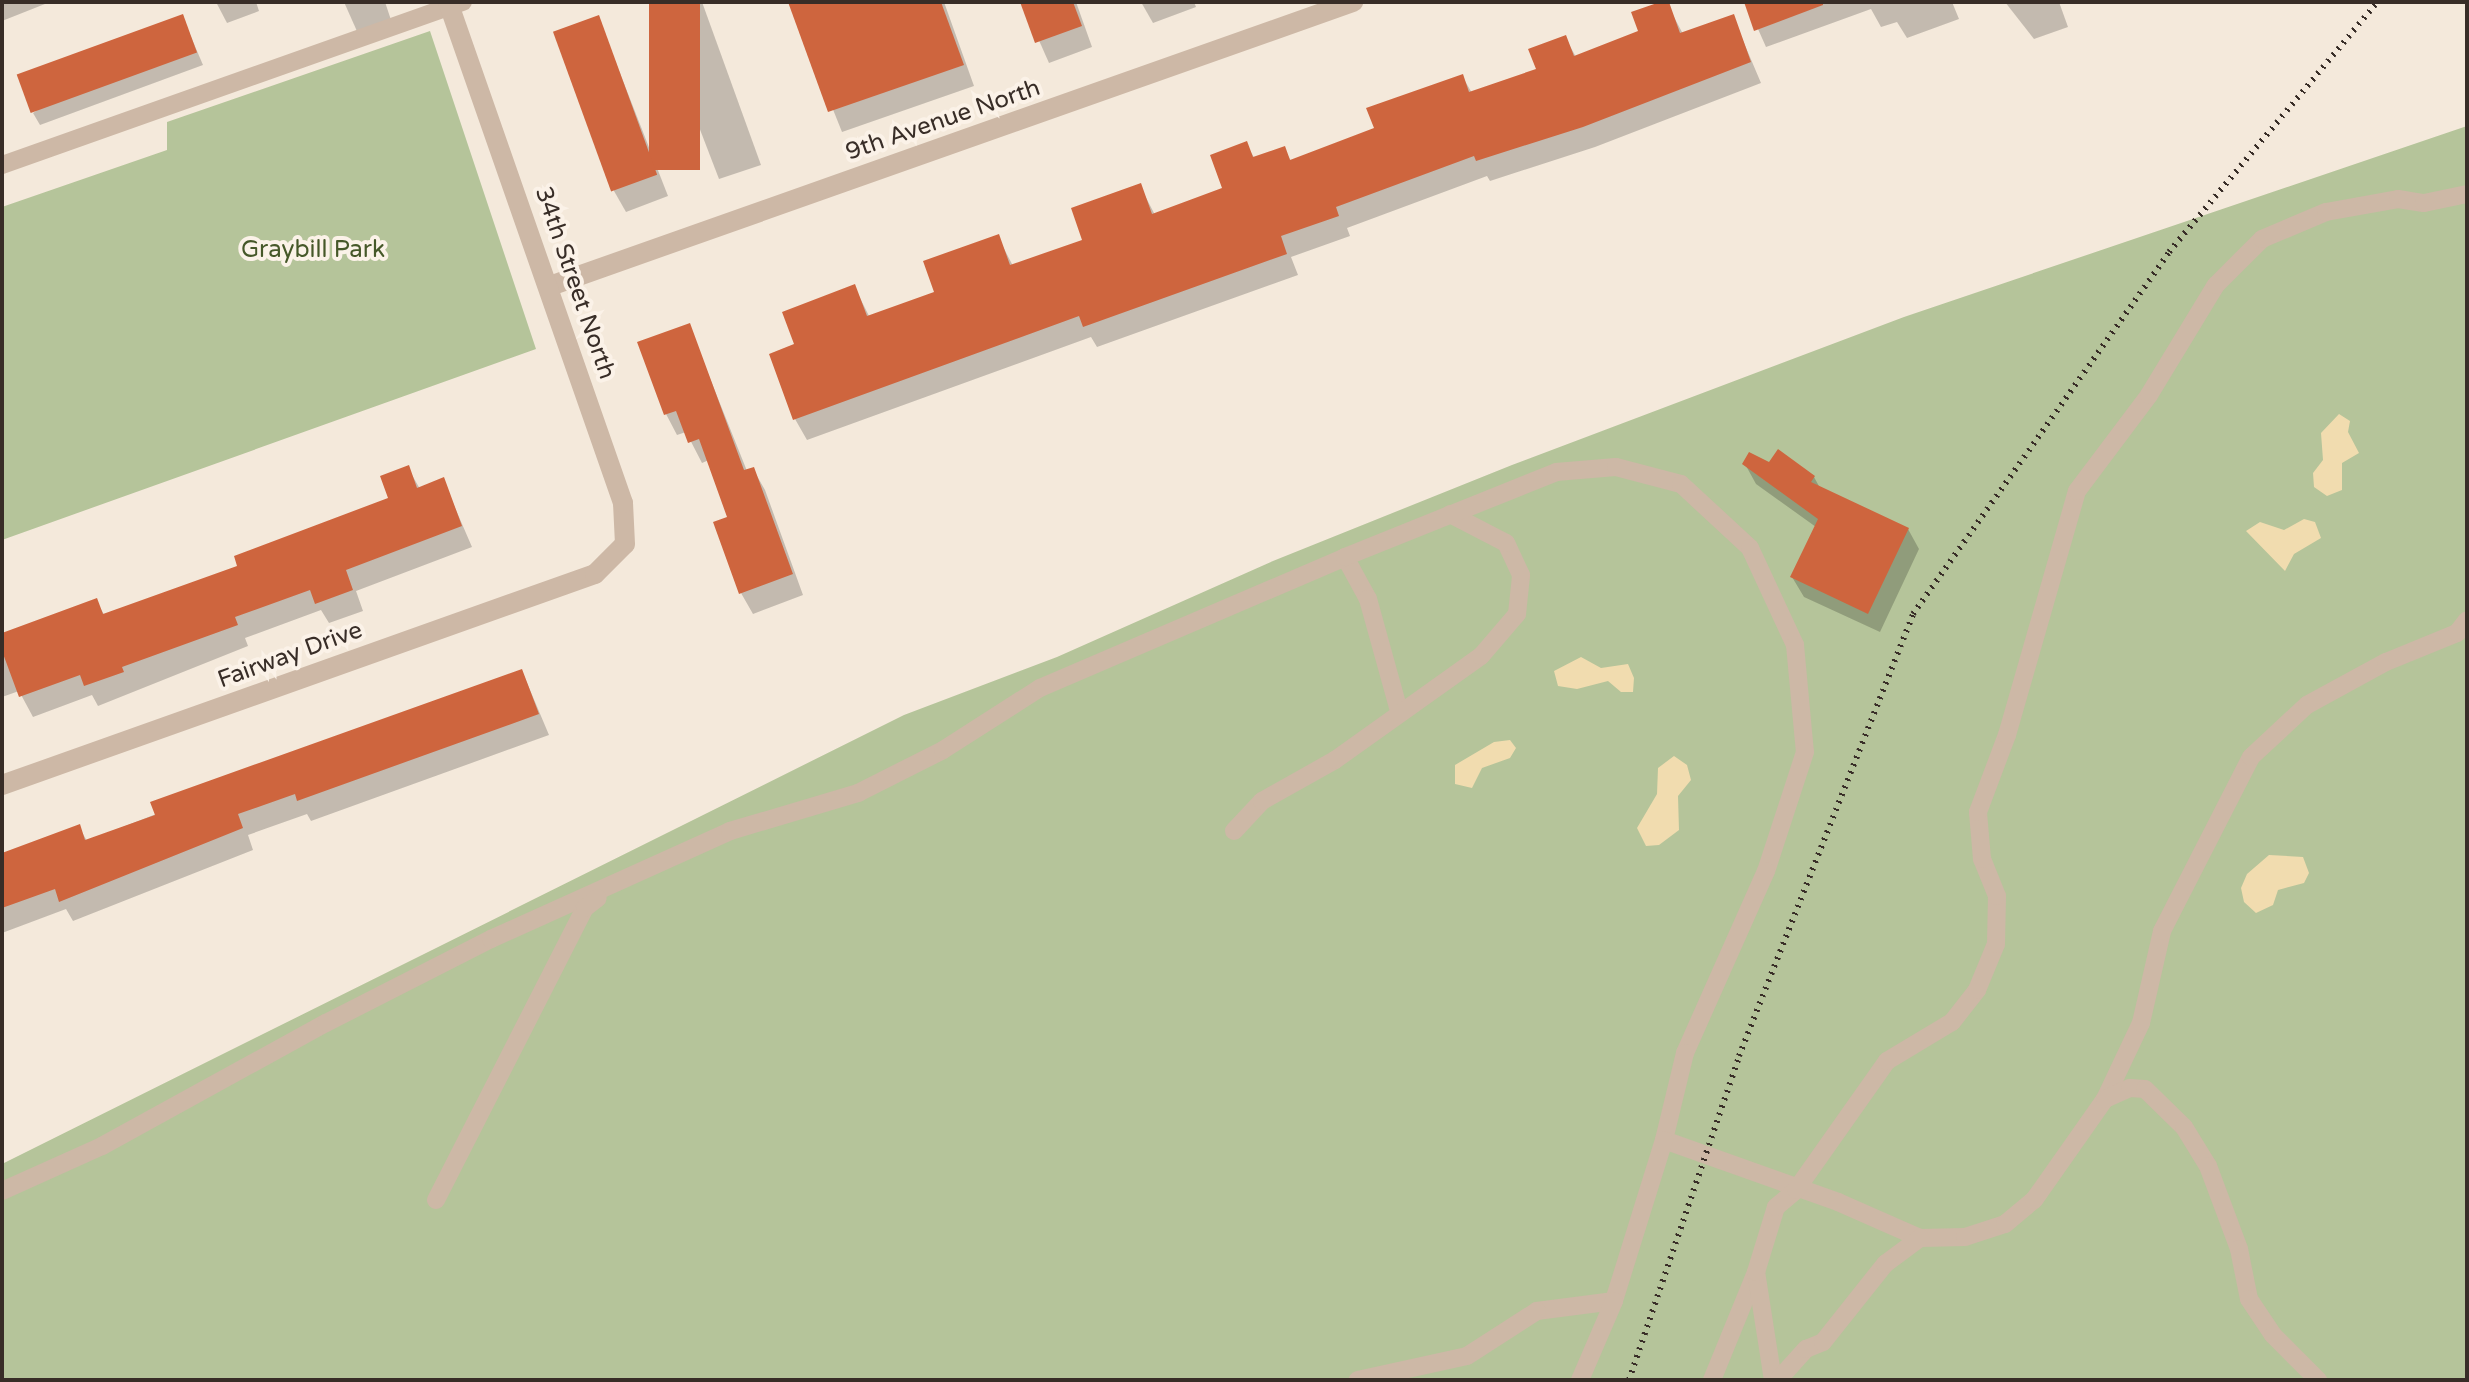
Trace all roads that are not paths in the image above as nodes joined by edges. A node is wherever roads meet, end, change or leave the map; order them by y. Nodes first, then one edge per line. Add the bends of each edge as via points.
1 (1353, 2) edge
2 (454, 4) edge
3 (2, 165) edge
4 (2467, 194) edge
5 (550, 286) junction
6 (1450, 514) junction
7 (1345, 557) junction
8 (595, 574) joint
9 (2467, 620) edge
10 (1399, 711) junction
11 (2, 785) edge
12 (1234, 831) dead end
13 (612, 887) junction
14 (2105, 1099) junction
15 (1664, 1140) junction
16 (1796, 1190) junction
17 (2, 1191) edge
18 (436, 1200) dead end
19 (1920, 1238) junction
20 (1756, 1272) junction
21 (1614, 1301) junction
22 (1358, 1380) edge
23 (1580, 1380) edge
24 (1712, 1380) edge
25 (1775, 1380) edge
26 (2318, 1380) edge

1 - 5 street, 9th Avenue North
2 - 3 lane
2 - 5 street, 34th Street North
4 - 16 lane via 2326,212 2262,239 2216,285 2149,395 2077,491 2007,735 1978,812 1982,859 1997,896 1996,944 1977,990 1952,1022 1887,1061
5 - 8 street, 34th Street North via 623,503 625,544
6 - 7 lane
6 - 10 lane via 1506,543 1521,575 1522,597 1517,614 1481,656
6 - 15 lane via 1556,472 1616,467 1681,484 1750,548 1795,645 1805,752 1766,871 1685,1053
7 - 10 lane via 1368,599
7 - 13 lane via 1040,688 943,750 858,793 730,831
8 - 11 street, Fairway Drive
9 - 14 lane via 2457,633 2386,662 2307,705 2251,757 2162,931 2141,1023
10 - 12 lane via 1335,760 1262,801
13 - 17 lane via 491,939 102,1146
13 - 18 lane via 585,908
14 - 19 lane via 2082,1126 2058,1171 2005,1224 1965,1237
14 - 26 lane via 2130,1088 2145,1089 2184,1127 2208,1166 2234,1235 2249,1299 2273,1335
15 - 16 lane
15 - 21 lane
16 - 19 lane
16 - 20 lane via 1776,1207
19 - 25 lane via 1885,1264 1823,1342 1806,1349
20 - 24 lane
20 - 25 lane
21 - 22 lane via 1537,1311 1467,1356
21 - 23 lane

